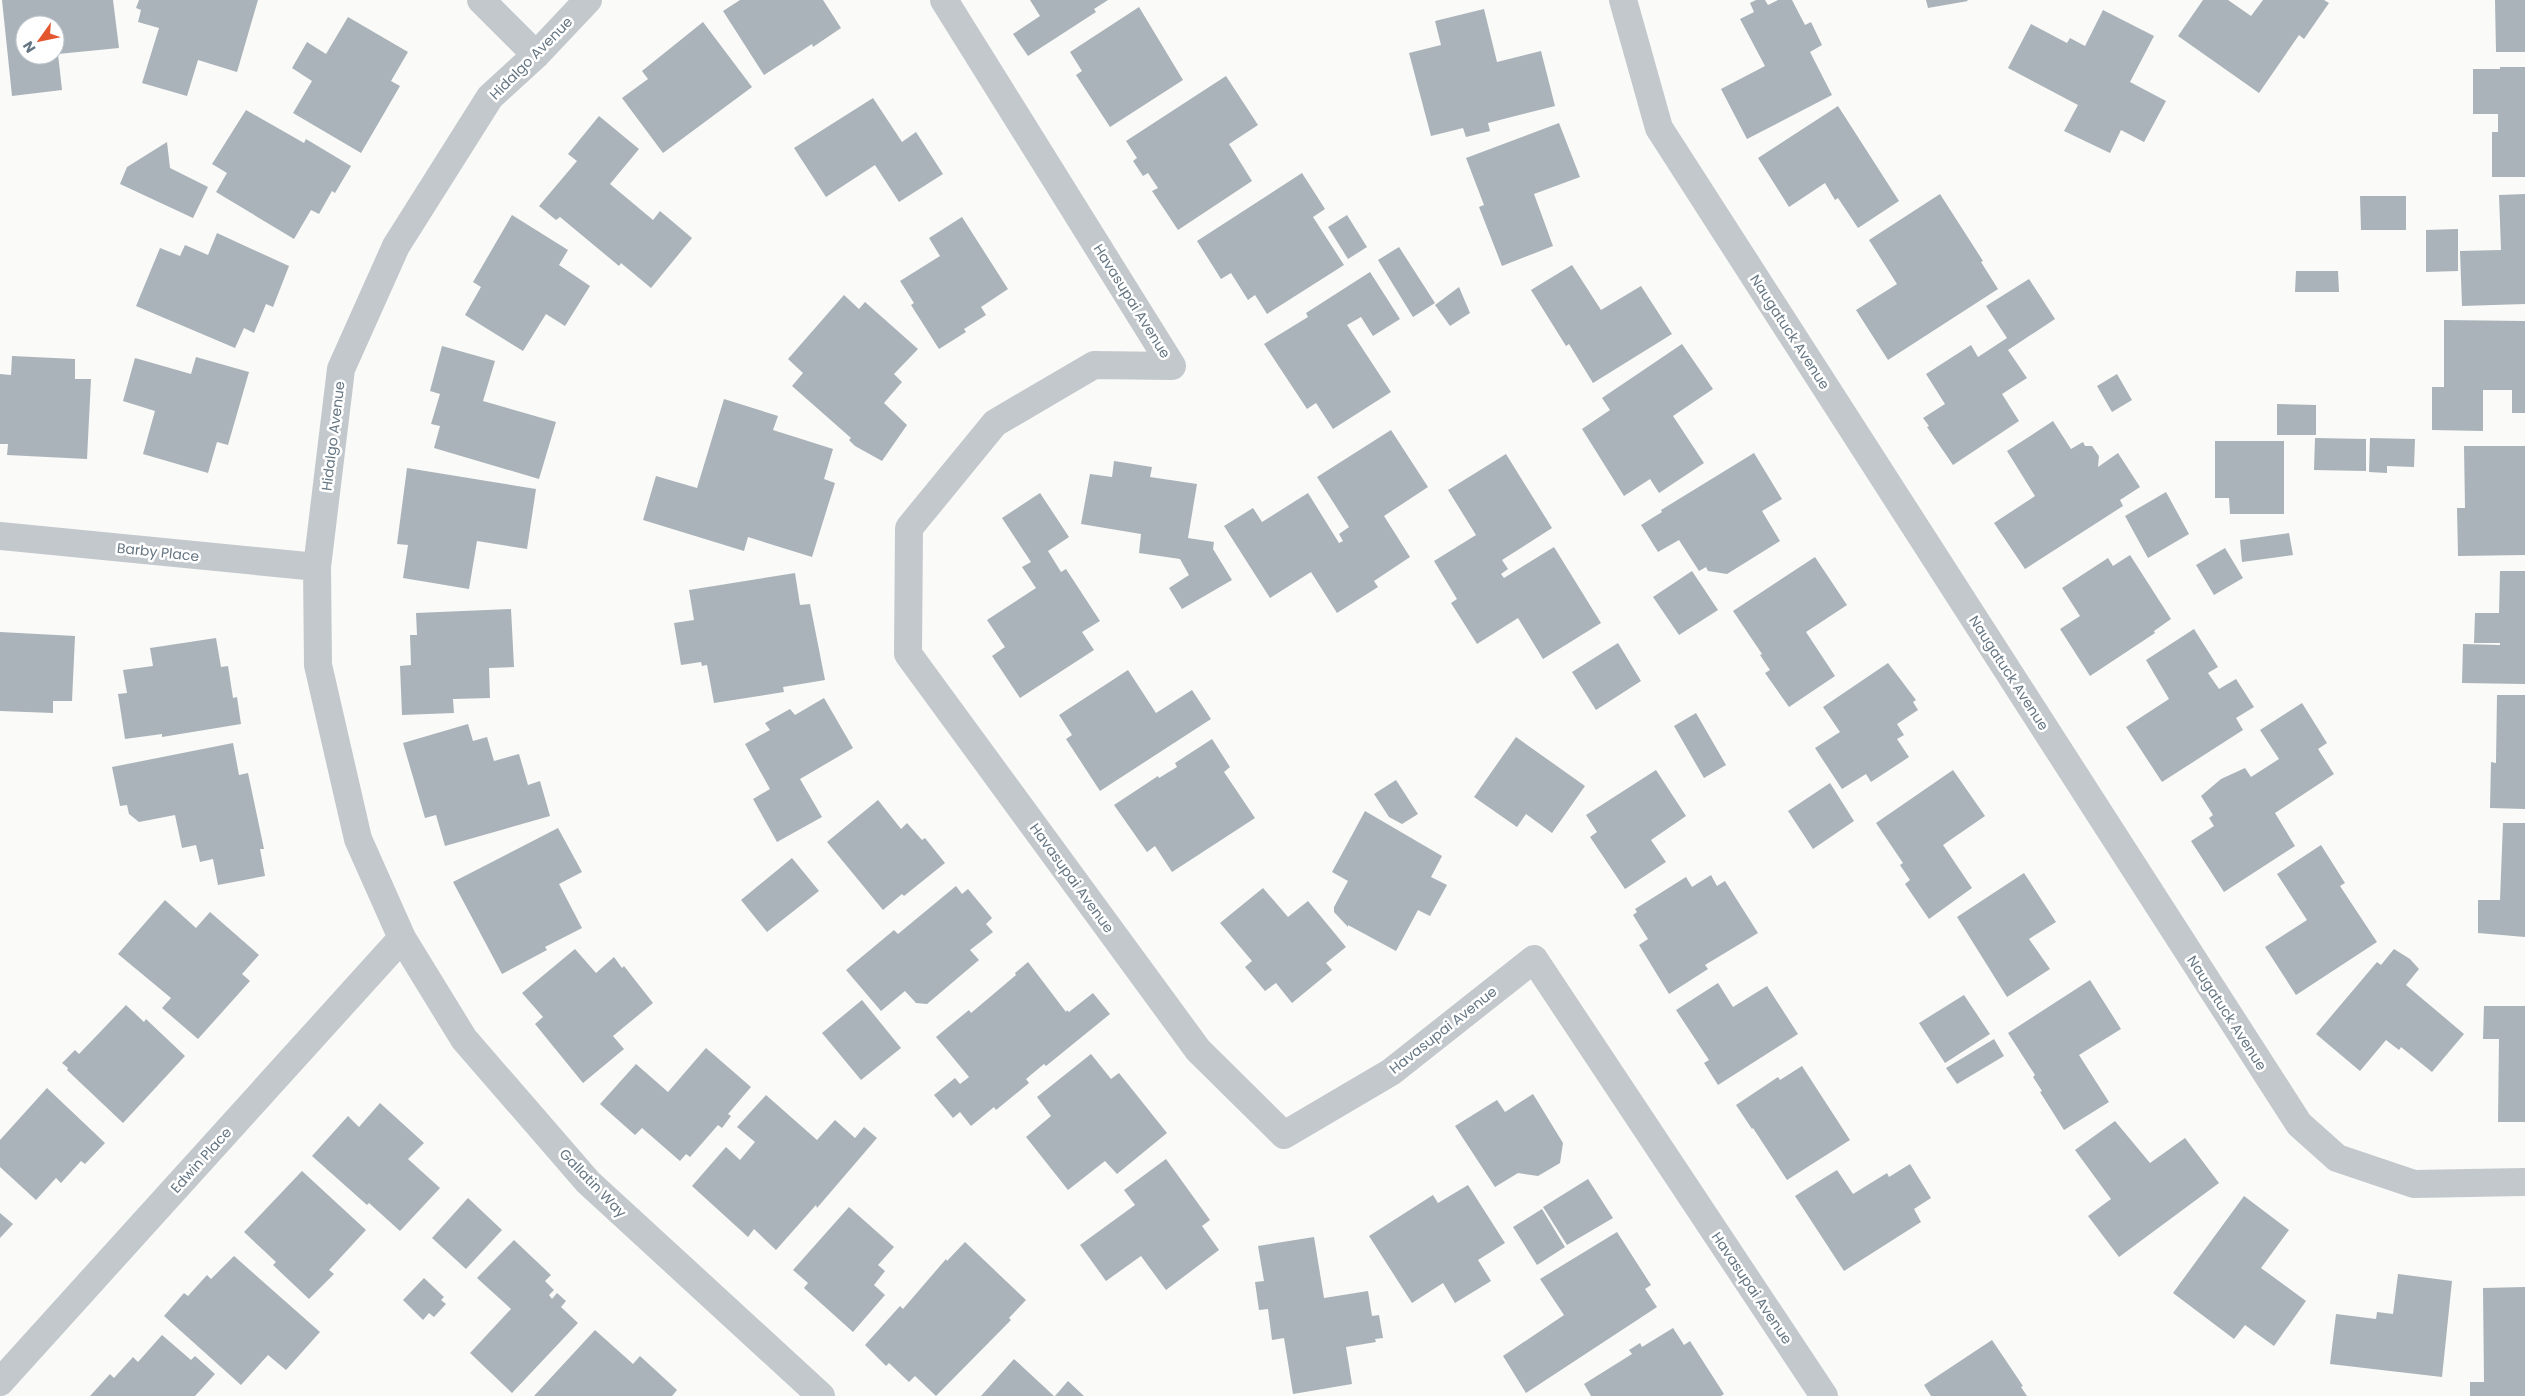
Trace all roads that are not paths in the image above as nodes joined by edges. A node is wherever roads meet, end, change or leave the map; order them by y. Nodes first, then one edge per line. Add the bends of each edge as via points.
1 (481, 0) edge
2 (588, 0) edge
3 (944, 0) edge
4 (1623, 0) edge
5 (536, 55) junction
6 (0, 536) edge
7 (317, 567) junction
8 (402, 938) junction
9 (2525, 1182) edge
10 (0, 1382) edge
11 (821, 1396) edge
12 (1824, 1396) edge

1 - 5 street
2 - 5 street, Hidalgo Avenue
3 - 12 street, Havasupai Avenue via 1172,366 1094,365 995,423 909,528 908,654 1198,1050 1284,1136 1391,1072 1534,959
4 - 9 street, Naugatuck Avenue via 1659,128 2299,1124 2338,1158 2414,1184
5 - 7 street, Hidalgo Avenue via 490,97 396,246 341,369
6 - 7 street, Barby Place
7 - 8 street, Hidalgo Avenue via 318,665 358,839
8 - 10 street, Edwin Place
8 - 11 street, Gallatin Way via 464,1039 588,1182

